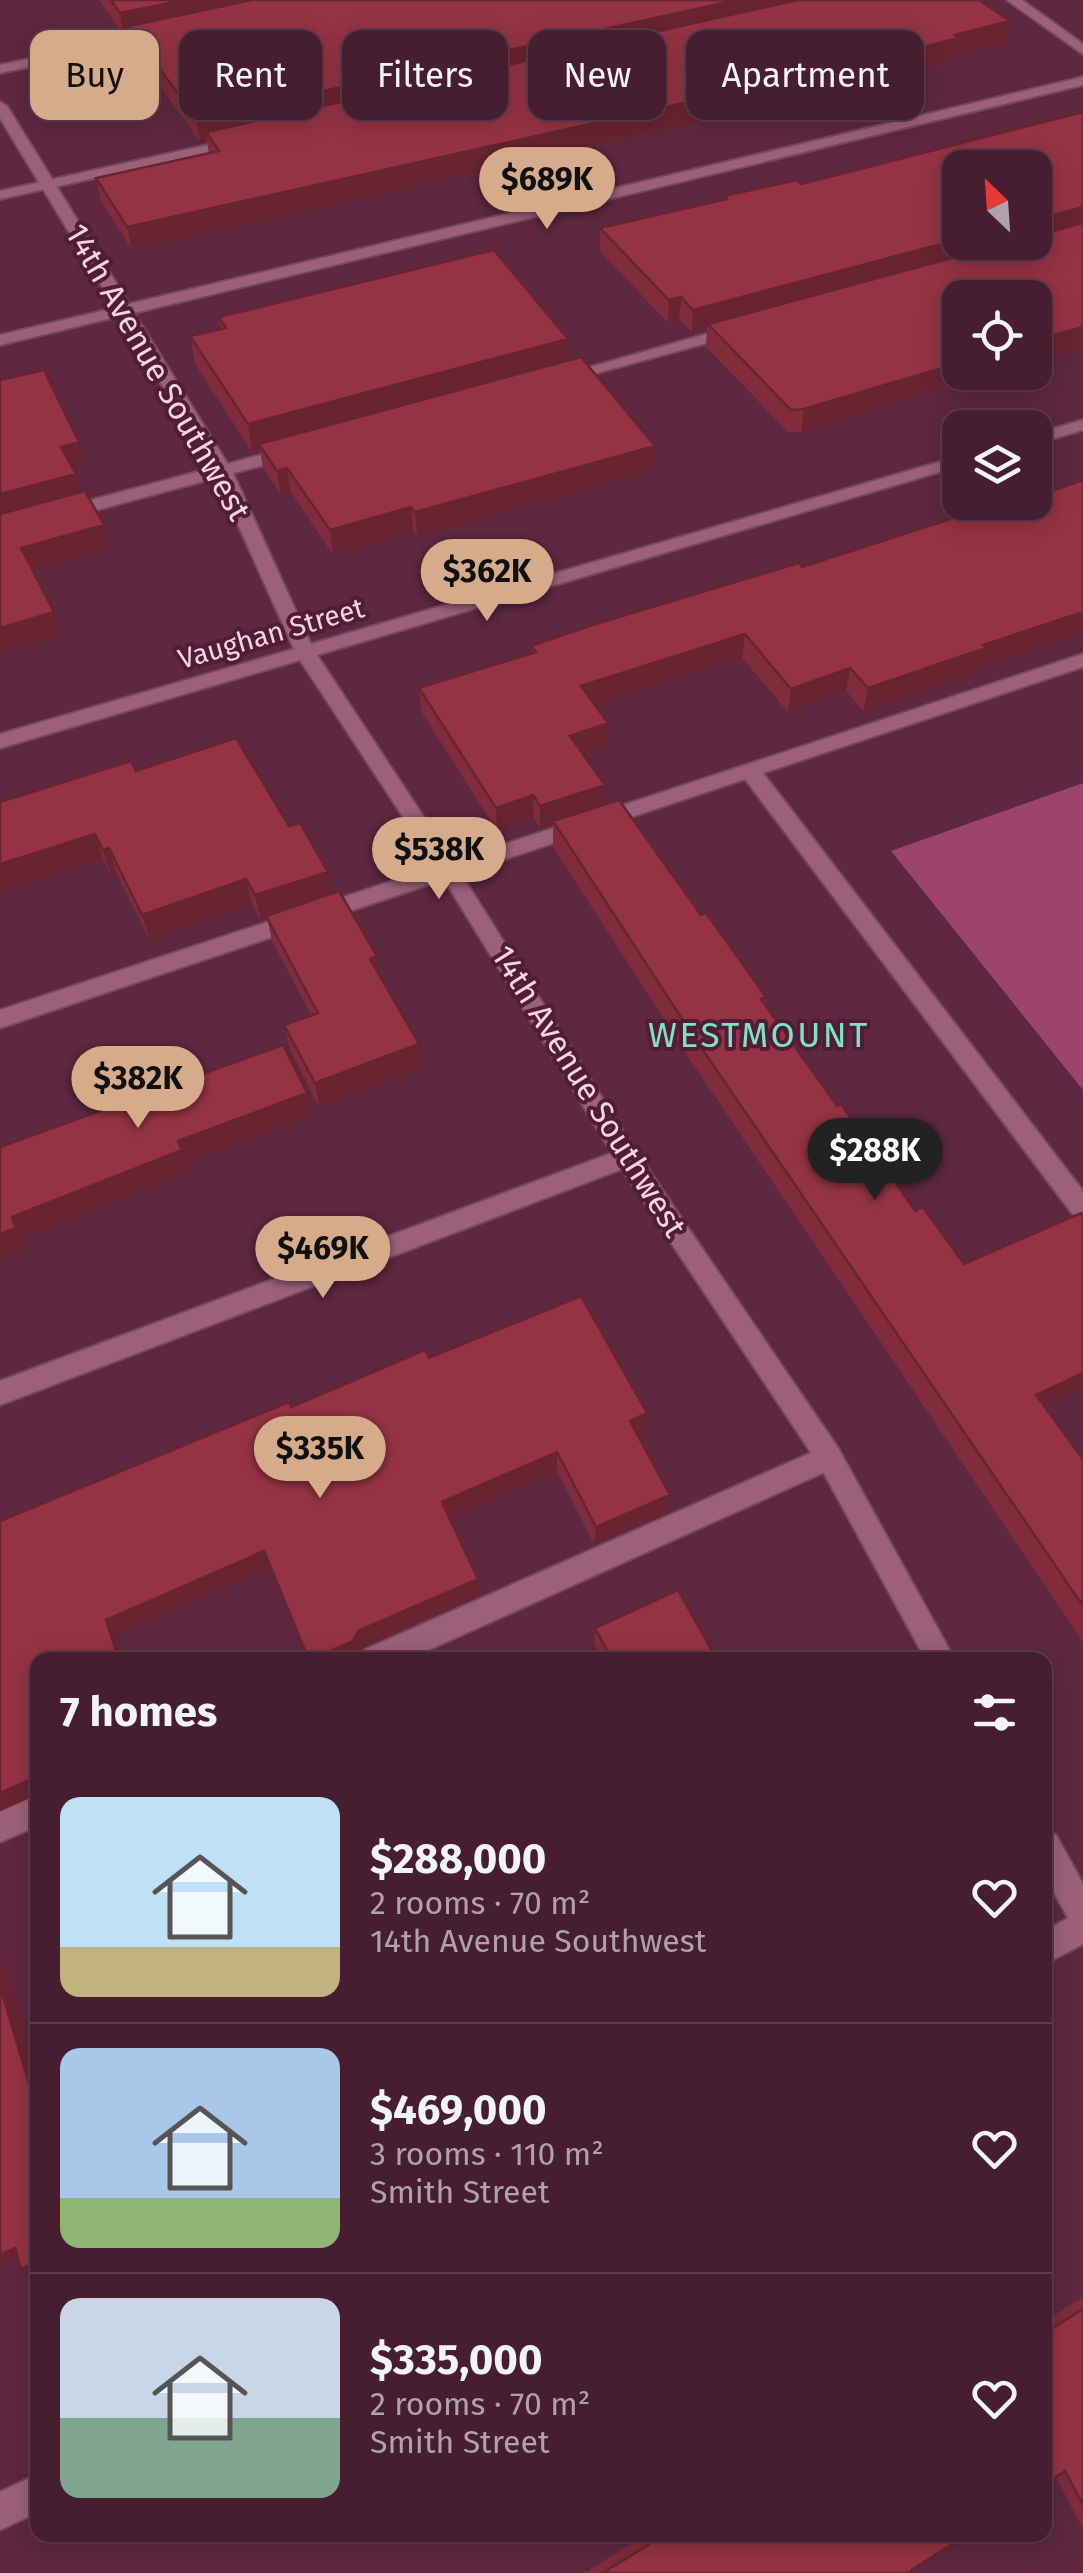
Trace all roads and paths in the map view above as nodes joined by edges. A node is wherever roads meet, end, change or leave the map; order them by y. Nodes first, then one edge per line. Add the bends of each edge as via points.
1 (1014, 0) edge
2 (179, 31) edge
3 (1083, 50) edge
4 (0, 68) edge
5 (1083, 81) edge
6 (0, 106) edge
7 (259, 137) edge
8 (50, 184) junction
9 (0, 195) edge
10 (122, 311) junction
11 (758, 324) edge
12 (0, 340) edge
13 (548, 382) edge
14 (1083, 425) edge
15 (1052, 434) edge
16 (318, 444) edge
17 (942, 465) edge
18 (223, 471) junction
19 (0, 530) edge
20 (305, 652) junction
21 (1083, 660) edge
22 (0, 741) edge
23 (750, 771) junction
24 (450, 870) junction
25 (0, 1020) edge
26 (627, 1157) junction
27 (1083, 1209) edge
28 (0, 1393) edge
29 (829, 1457) junction
30 (392, 1652) edge
31 (938, 1652) edge
32 (30, 1814) edge
33 (0, 1827) edge
34 (1052, 1859) edge
35 (1083, 1914) edge
36 (1083, 1927) edge
37 (1052, 1944) edge
38 (30, 2496) edge
39 (0, 2512) edge

1 - 3 street
2 - 4 street
5 - 10 street
6 - 8 street, 14th Avenue Southwest
7 - 8 street
8 - 9 street
8 - 10 street, 14th Avenue Southwest
10 - 12 street
10 - 18 street, 14th Avenue Southwest
11 - 13 street
14 - 15 street
16 - 18 street
17 - 20 street, Vaughan Street
18 - 19 street
18 - 20 street, 14th Avenue Southwest
20 - 22 street, Vaughan Street
20 - 24 street, 14th Avenue Southwest
21 - 23 street
23 - 24 street
23 - 27 street
24 - 25 street
24 - 26 street, 14th Avenue Southwest
26 - 28 street
26 - 29 street, 14th Avenue Southwest
29 - 30 street
29 - 31 street, 14th Avenue Southwest
32 - 33 street
34 - 35 street
36 - 37 street
38 - 39 street

